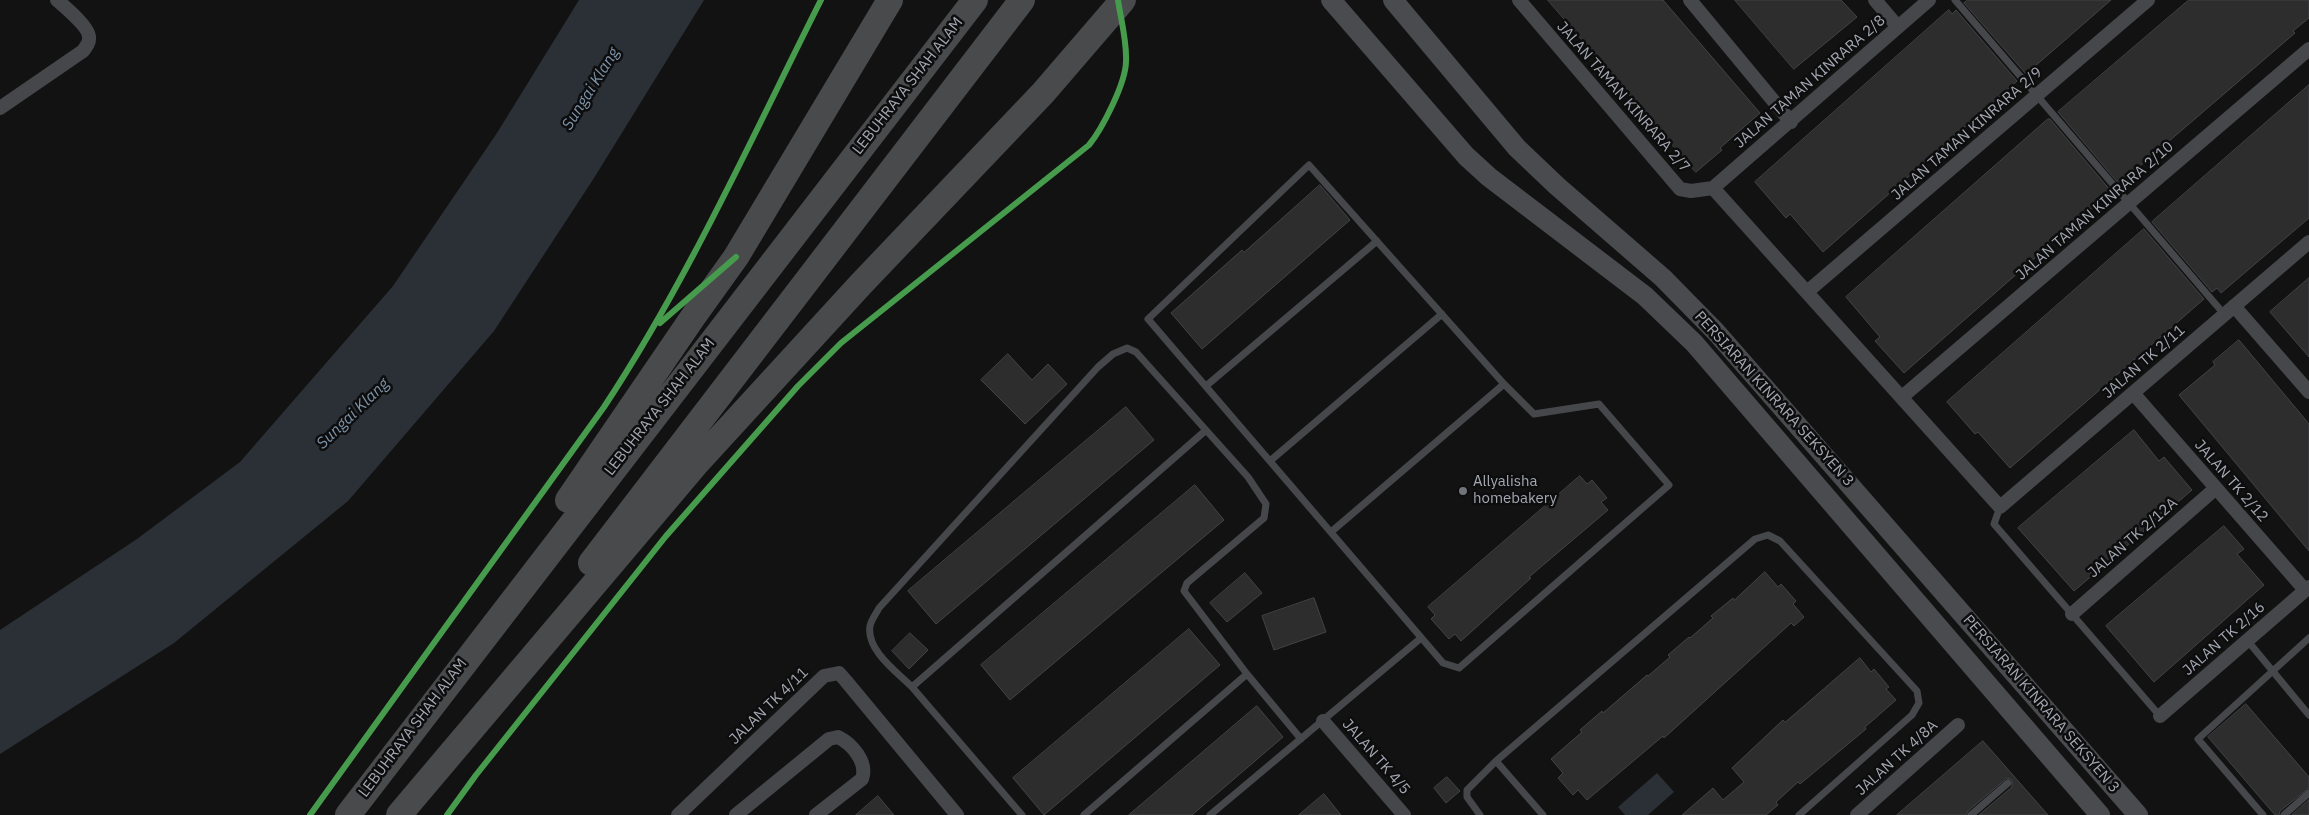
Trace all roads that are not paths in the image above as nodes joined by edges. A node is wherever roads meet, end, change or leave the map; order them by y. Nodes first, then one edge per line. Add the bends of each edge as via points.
1 (57, 0) edge
2 (890, 0) edge
3 (975, 0) edge
4 (1022, 0) edge
5 (1122, 0) edge
6 (1331, 0) edge
7 (1393, 0) edge
8 (1519, 0) edge
9 (1690, 0) edge
10 (1875, 0) edge
11 (1929, 0) edge
12 (1956, 0) edge
13 (2148, 0) edge
14 (1898, 27) junction
15 (2309, 50) edge
16 (2037, 95) junction
17 (0, 108) edge
18 (1791, 122) junction
19 (1713, 188) junction
20 (2129, 203) junction
21 (1377, 241) junction
22 (2309, 242) edge
23 (1807, 292) junction
24 (2229, 310) junction
25 (1442, 314) junction
26 (1504, 384) junction
27 (1206, 386) junction
28 (2309, 392) edge
29 (2133, 393) junction
30 (1902, 398) junction
31 (1205, 431) junction
32 (1270, 461) junction
33 (2216, 488) junction
34 (2000, 507) junction
35 (1331, 532) junction
36 (2307, 588) edge
37 (2072, 614) junction
38 (1421, 638) junction
39 (2309, 638) edge
40 (2247, 640) junction
41 (466, 659) junction
42 (2273, 671) junction
43 (1247, 674) junction
44 (912, 687) junction
45 (2309, 715) edge
46 (2160, 716) joint
47 (1323, 721) junction
48 (1958, 725) dead end
49 (1302, 739) junction
50 (1496, 761) junction
51 (2008, 783) dead end
52 (2309, 793) edge
53 (348, 815) edge
54 (398, 815) edge
55 (678, 815) edge
56 (736, 815) edge
57 (816, 815) edge
58 (958, 815) edge
59 (1022, 815) edge
60 (1084, 815) edge
61 (1210, 815) edge
62 (1404, 815) edge
63 (1480, 815) edge
64 (1543, 815) edge
65 (1799, 815) edge
66 (1857, 815) edge
67 (1971, 815) edge
68 (2100, 815) edge
69 (2138, 815) edge
70 (2263, 815) edge
71 (2284, 815) edge

1 - 17 street via 86,28 90,36 88,43 83,51
2 - 41 highway via 736,257 563,507
3 - 41 highway, LEBUHRAYA SHAH ALAM
4 - 54 highway
5 - 54 highway via 1043,92 695,466
6 - 68 main road, PERSIARAN KINRARA SEKSYEN 3 via 1466,156 1488,177 1645,296 1694,343
7 - 69 main road, PERSIARAN KINRARA SEKSYEN 3 via 1517,148 1663,278 1716,332
8 - 19 street, JALAN TAMAN KINRARA 2/7 via 1680,189
9 - 18 street
10 - 14 street
11 - 14 street, JALAN TAMAN KINRARA 2/8
12 - 16 lane
13 - 16 street, JALAN TAMAN KINRARA 2/9
14 - 18 street, JALAN TAMAN KINRARA 2/8
15 - 20 street, JALAN TAMAN KINRARA 2/10
16 - 20 lane
16 - 23 street, JALAN TAMAN KINRARA 2/9
18 - 19 street, JALAN TAMAN KINRARA 2/8
19 - 23 street
20 - 24 lane
20 - 30 street, JALAN TAMAN KINRARA 2/10
21 - 25 lane
21 - 27 lane
21 - 27 lane via 1309,165 1148,319
22 - 24 street, JALAN TK 2/11
23 - 30 street
24 - 28 street
24 - 29 street, JALAN TK 2/11
25 - 26 lane
25 - 32 lane
26 - 35 lane
26 - 38 lane via 1534,414 1599,404 1668,485 1459,668 1443,663
27 - 32 lane
29 - 33 street, JALAN TK 2/12
29 - 34 street, JALAN TK 2/11
30 - 34 street
31 - 43 lane via 1248,478 1266,504 1264,518 1187,583 1184,591
31 - 44 lane
31 - 44 lane via 1136,352 1127,348 1113,354 1098,367 879,608 870,624 875,648
32 - 35 lane
33 - 36 street, JALAN TK 2/12
33 - 37 street, JALAN TK 2/12A
34 - 37 lane via 1994,524
35 - 38 lane
36 - 40 street, JALAN TK 2/16
37 - 46 lane
38 - 47 lane
39 - 42 lane
40 - 42 lane
40 - 46 street, JALAN TK 2/16
41 - 53 highway, LEBUHRAYA SHAH ALAM
42 - 45 lane
42 - 70 lane via 2198,739
43 - 49 lane
43 - 60 lane
44 - 59 lane
47 - 49 lane
47 - 62 street, JALAN TK 4/5
48 - 66 street, JALAN TK 4/8A
49 - 61 lane
50 - 63 lane via 1467,790 1467,797
50 - 64 lane
50 - 65 lane via 1755,539 1768,535 1780,541 1918,691 1919,703 1912,715
51 - 67 lane
52 - 71 lane
55 - 58 street, JALAN TK 4/11 via 824,676 831,673 839,673 846,680
56 - 57 street via 829,739 838,737 847,741 863,764 864,772 862,779

